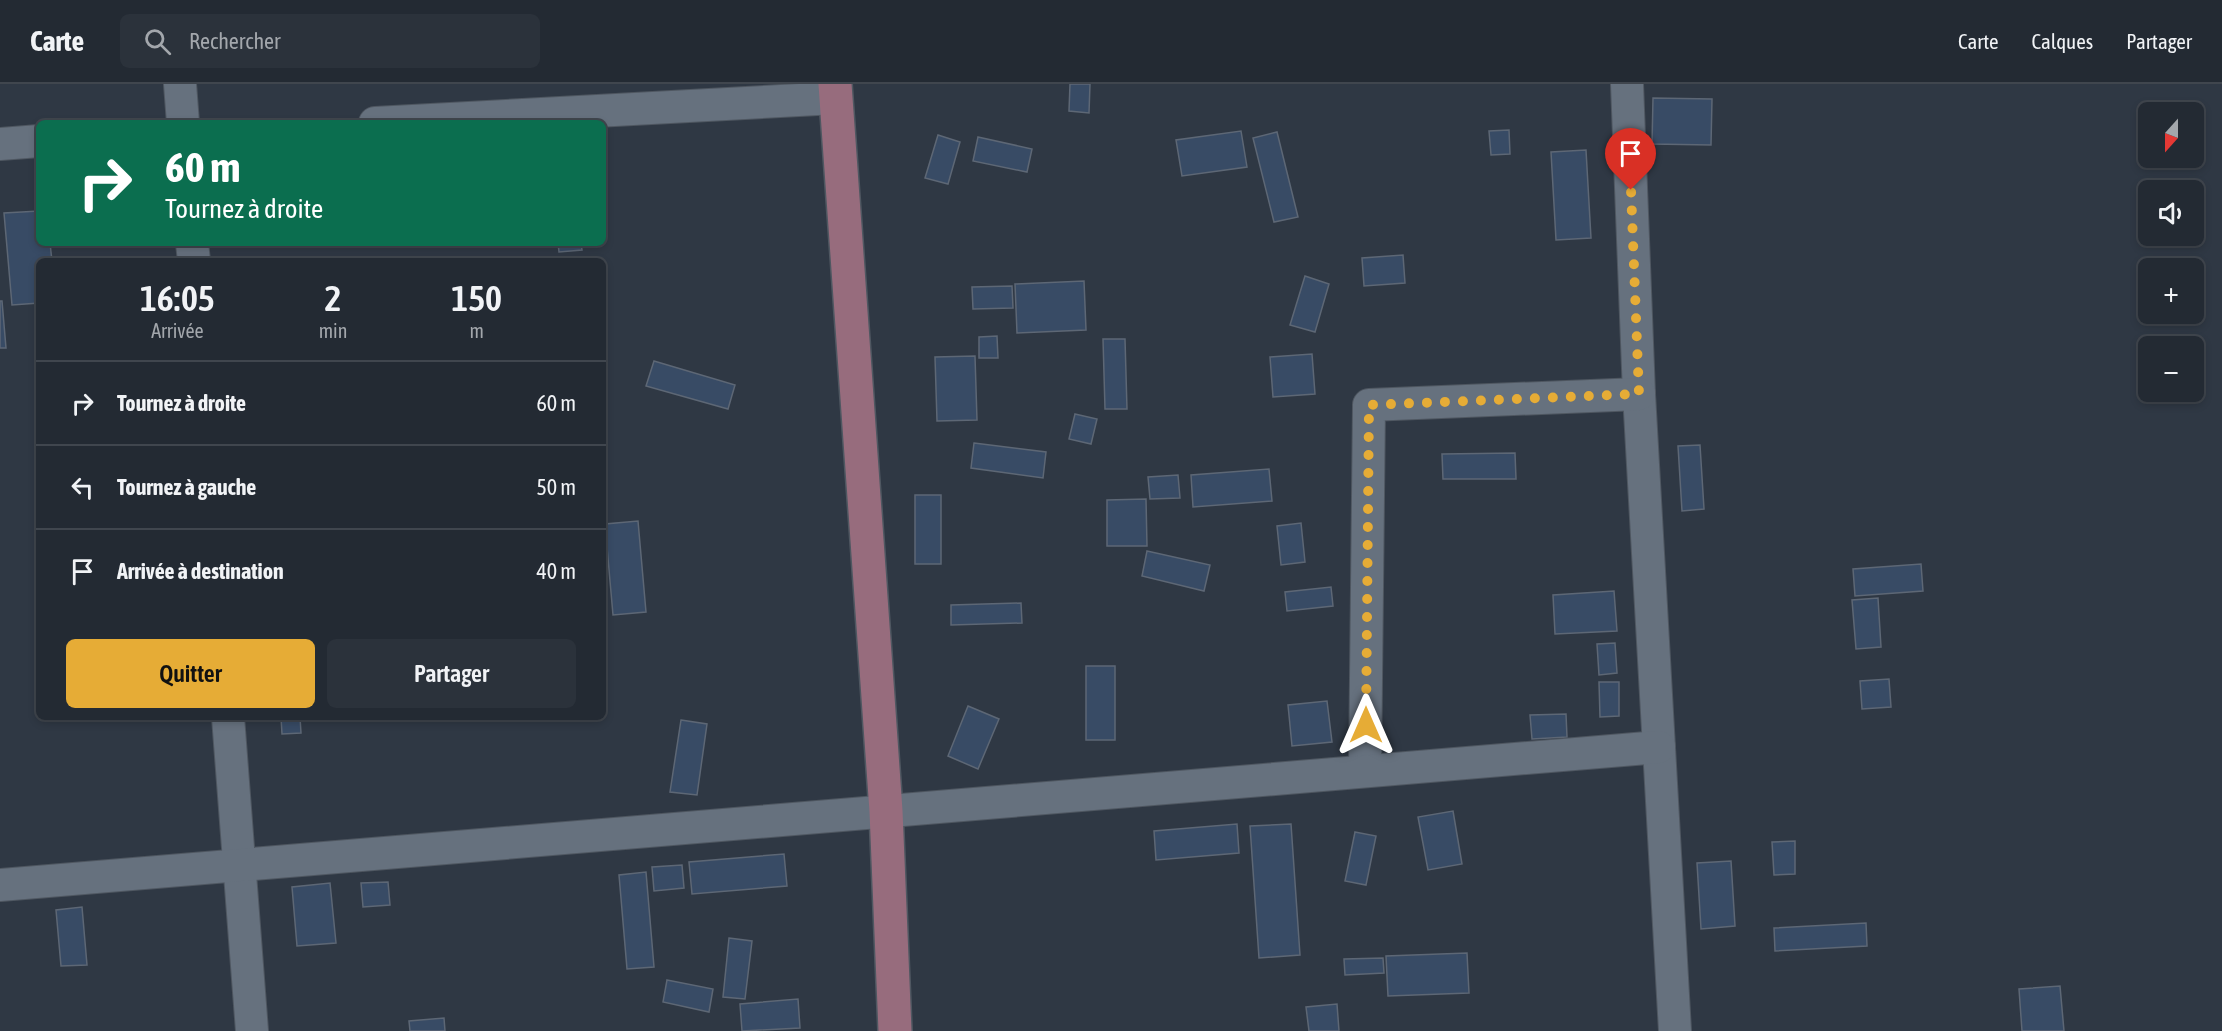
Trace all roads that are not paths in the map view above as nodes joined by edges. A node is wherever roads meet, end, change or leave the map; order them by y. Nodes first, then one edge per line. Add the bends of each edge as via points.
1 (180, 84) edge
2 (1627, 84) edge
3 (836, 91) edge
4 (183, 120) edge
5 (418, 120) edge
6 (36, 141) edge
7 (0, 144) edge
8 (1639, 394) junction
9 (228, 720) edge
10 (1659, 747) junction
11 (1365, 770) junction
12 (886, 811) junction
13 (239, 865) junction
14 (0, 885) edge
15 (252, 1031) edge
16 (896, 1031) edge
17 (1675, 1031) edge

1 - 4 street
2 - 8 street
3 - 5 street
3 - 12 main road
6 - 7 street
8 - 10 street
8 - 11 street via 1369,405
9 - 13 street
10 - 11 street
10 - 17 street
11 - 12 street
12 - 13 street
12 - 16 main road
13 - 14 street
13 - 15 street

